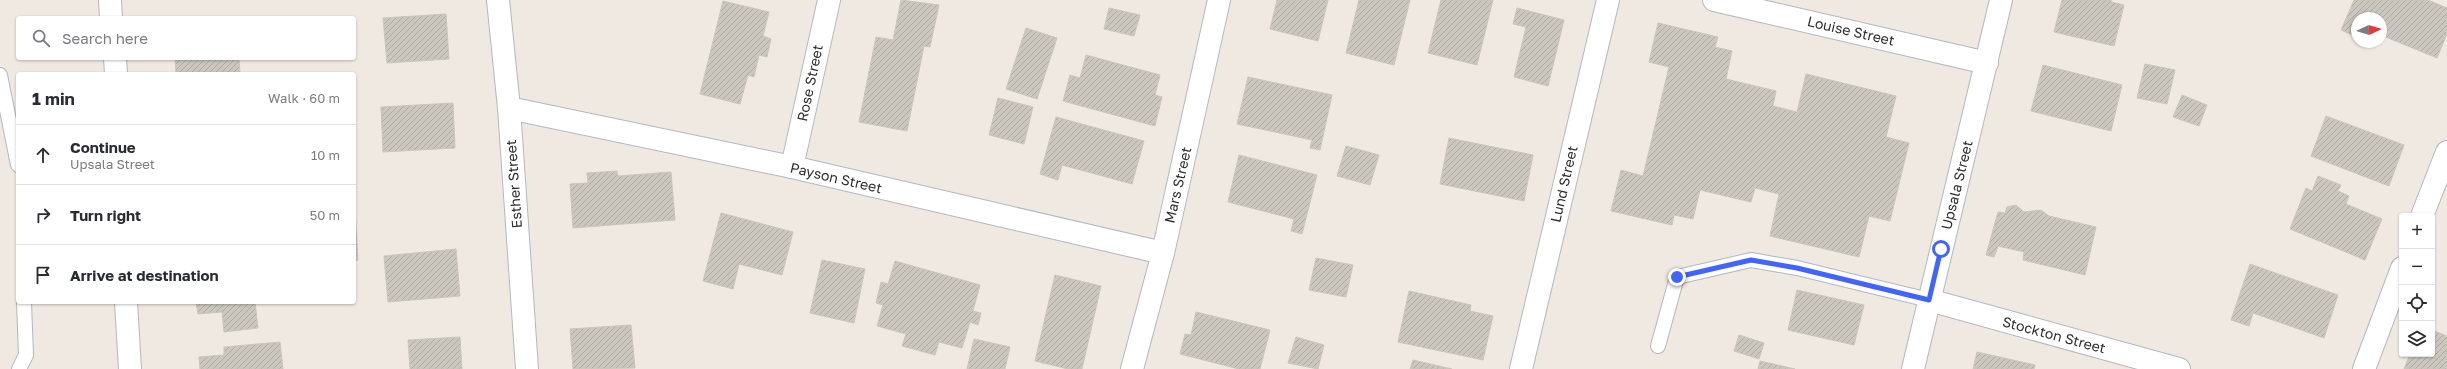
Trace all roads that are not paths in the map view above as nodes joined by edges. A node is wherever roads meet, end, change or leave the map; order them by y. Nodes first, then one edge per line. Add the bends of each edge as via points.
1 (110, 0) edge
2 (498, 0) edge
3 (829, 0) edge
4 (1219, 0) edge
5 (1608, 0) edge
6 (1714, 0) edge
7 (2001, 0) edge
8 (111, 16) edge
9 (114, 60) edge
10 (1987, 63) junction
11 (116, 72) edge
12 (0, 75) edge
13 (509, 108) junction
14 (2447, 152) edge
15 (16, 155) edge
16 (792, 167) junction
17 (2423, 213) edge
18 (1163, 253) junction
19 (2399, 276) edge
20 (1929, 300) junction
21 (24, 304) edge
22 (126, 304) edge
23 (1658, 346) dead end
24 (19, 369) edge
25 (130, 369) edge
26 (527, 369) edge
27 (1132, 369) edge
28 (1521, 369) edge
29 (1913, 369) edge
30 (2179, 369) edge
31 (2364, 369) edge

1 - 8 street
2 - 13 street, Esther Street
3 - 16 street, Rose Street
4 - 18 street, Mars Street
5 - 28 street, Lund Street
6 - 10 street, Louise Street
7 - 10 street, Upsala Street
9 - 11 street
10 - 20 street, Upsala Street
12 - 15 lane
13 - 16 street, Payson Street
13 - 26 street, Esther Street
14 - 17 street
16 - 18 street, Payson Street
18 - 27 street, Mars Street
19 - 31 street
20 - 23 lane via 1797,268 1751,260 1677,277
20 - 29 street, Upsala Street
20 - 30 street, Stockton Street
21 - 24 lane via 26,355
22 - 25 street

